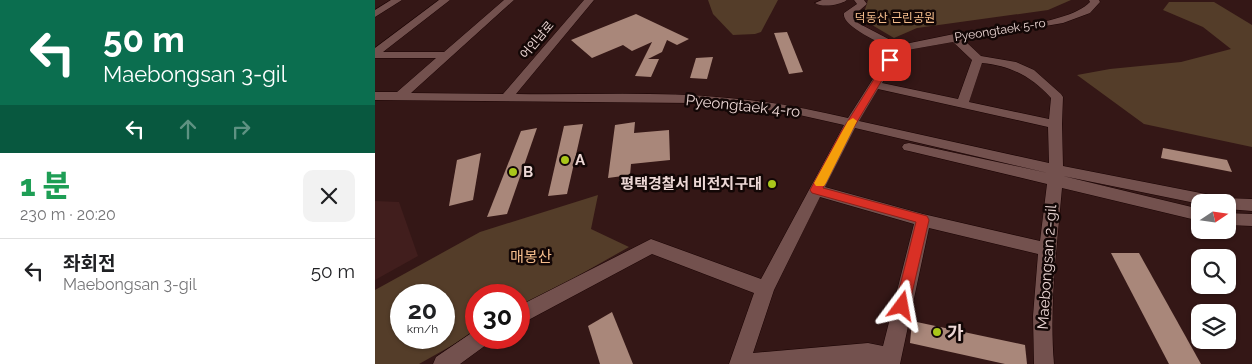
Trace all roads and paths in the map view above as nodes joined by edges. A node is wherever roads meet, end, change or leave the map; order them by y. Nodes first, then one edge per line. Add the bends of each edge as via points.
1 (397, 0) edge
2 (445, 0) edge
3 (509, 0) edge
4 (589, 0) edge
5 (842, 0) edge
6 (859, 0) edge
7 (1095, 0) edge
8 (820, 3) dead end
9 (375, 14) edge
10 (953, 37) junction
11 (898, 48) junction
12 (375, 54) edge
13 (445, 56) junction
14 (978, 59) junction
15 (874, 85) junction
16 (375, 96) edge
17 (400, 96) junction
18 (506, 98) junction
19 (375, 104) edge
20 (963, 104) junction
21 (1055, 124) junction
22 (849, 127) junction
23 (1055, 176) junction
24 (816, 190) junction
25 (1191, 197) edge
26 (1236, 204) edge
27 (1252, 204) edge
28 (1191, 213) edge
29 (1236, 219) edge
30 (923, 220) junction
31 (1252, 220) edge
32 (1047, 249) junction
33 (765, 289) junction
34 (530, 310) edge
35 (465, 348) edge
36 (890, 361) edge
37 (443, 364) edge
38 (739, 364) edge
39 (1044, 364) edge

1 - 9 street
2 - 12 street
3 - 13 street
4 - 18 street, 어인남로
5 - 8 street
6 - 11 street via 862,4 857,10 847,14 855,25
7 - 10 street, Pyeongtaek 5-ro via 1087,11 1060,20
10 - 11 street, Pyeongtaek 5-ro
10 - 14 street
11 - 15 street
12 - 13 street
13 - 17 street
14 - 20 street
14 - 21 street, Maebongsan 2-gil via 1008,62 1036,78 1057,97
15 - 20 street
15 - 22 street
16 - 17 street, Pyeongtaek 4-ro
17 - 18 street, Pyeongtaek 4-ro
18 - 22 street, Pyeongtaek 4-ro via 686,99 779,107
19 - 22 street, Pyeongtaek 4-ro via 654,106 761,114
20 - 21 street
21 - 23 street, Maebongsan 2-gil
22 - 23 street, Pyeongtaek 4-ro
22 - 24 street
23 - 25 street, Pyeongtaek 4-ro
23 - 28 street, Pyeongtaek 4-ro
23 - 32 street, Maebongsan 2-gil
24 - 30 street
24 - 33 street
26 - 27 street
29 - 31 street
30 - 32 street
30 - 36 street
32 - 39 street, Maebongsan 2-gil via 1041,341
33 - 34 street via 651,246
33 - 38 street
35 - 37 street
36 - 38 street via 868,353

